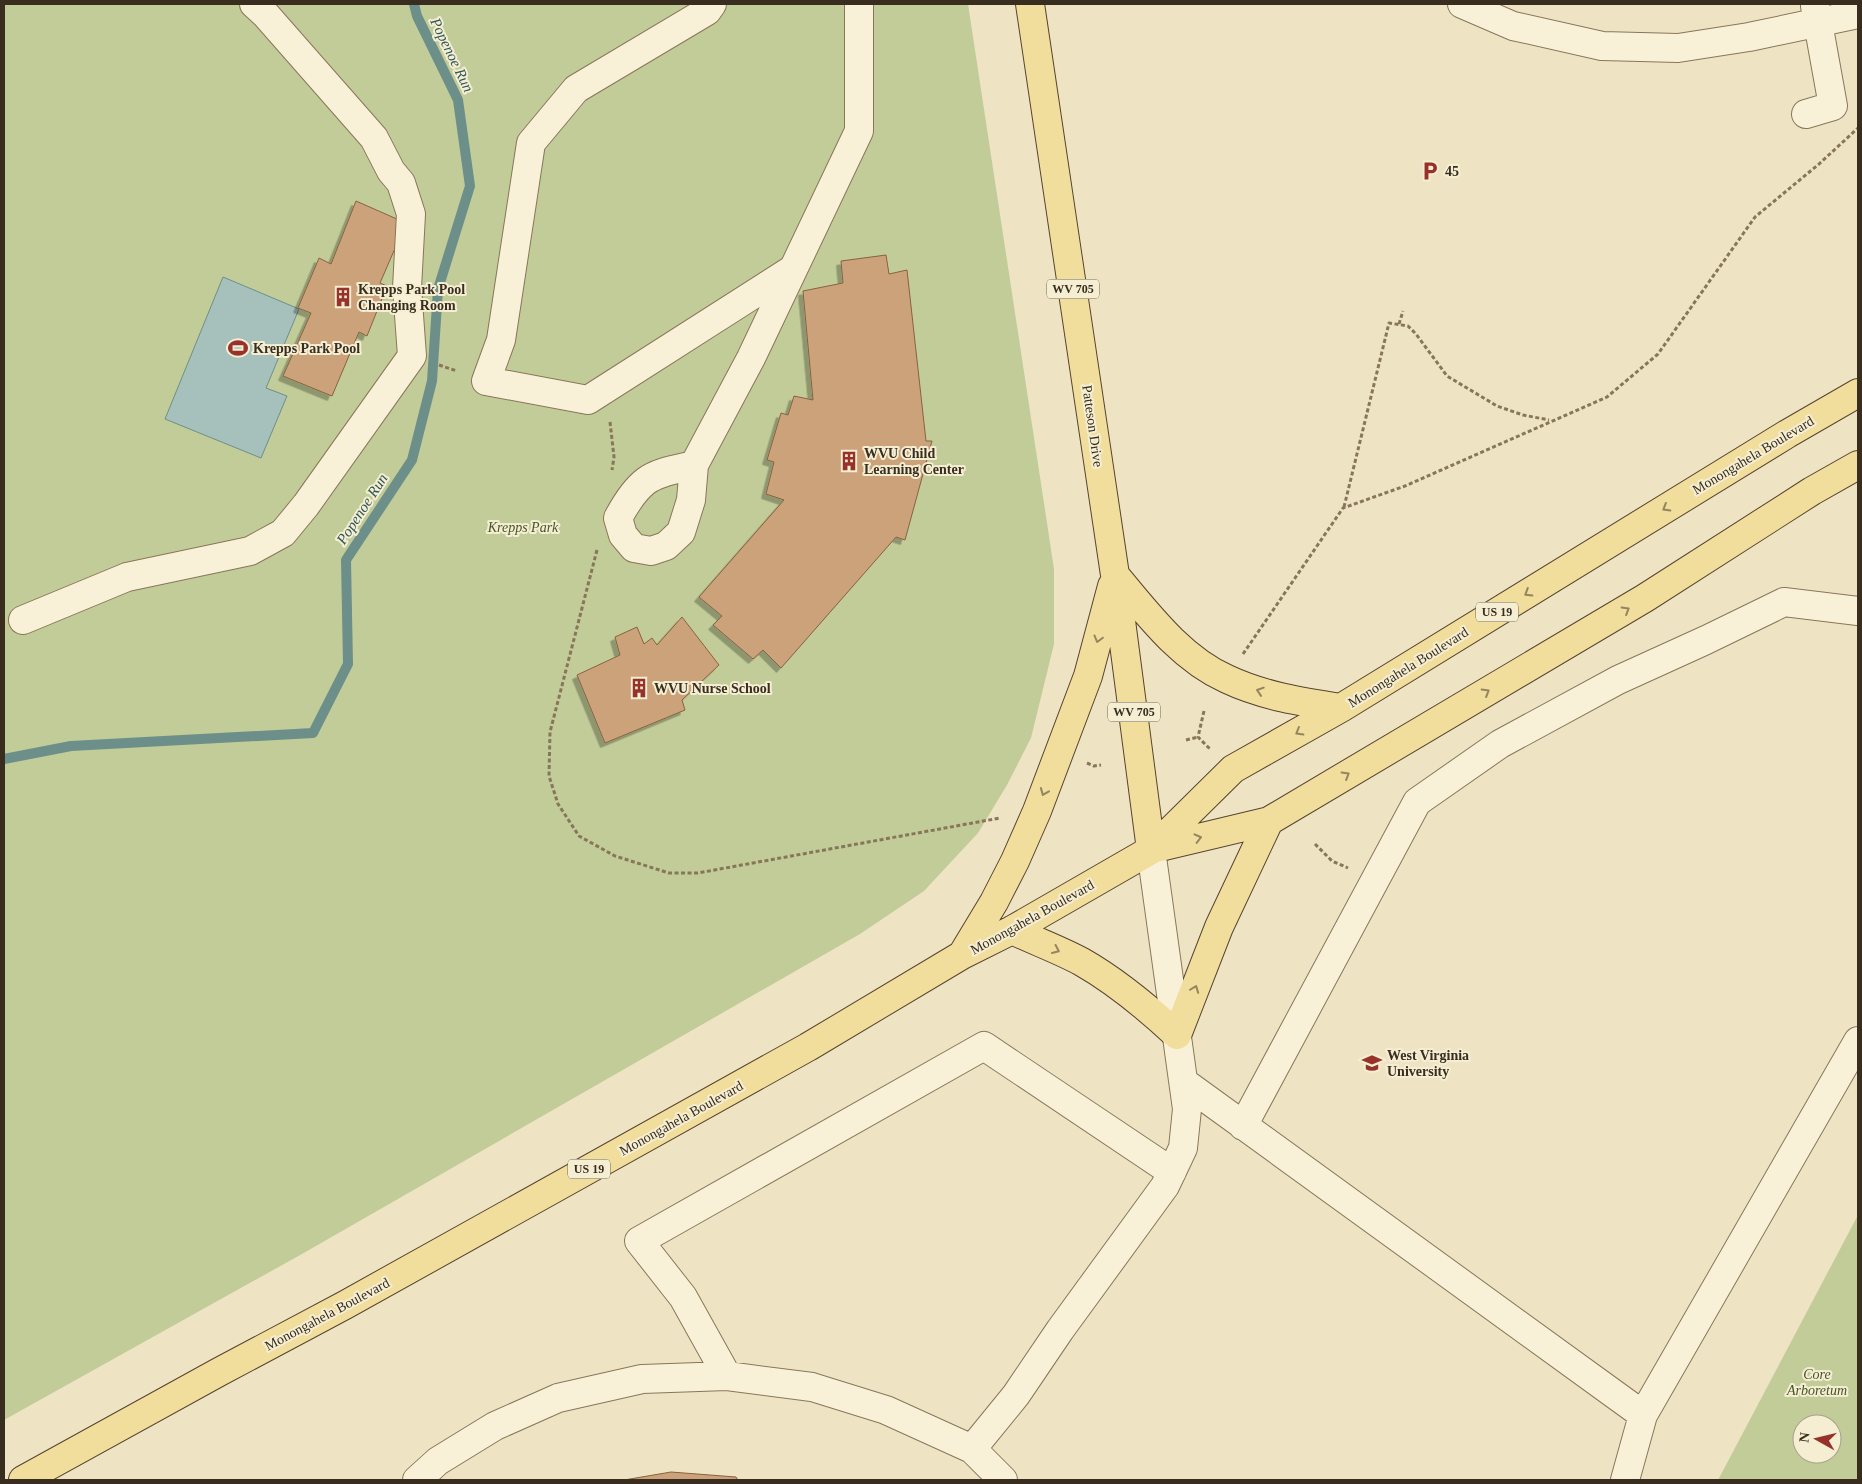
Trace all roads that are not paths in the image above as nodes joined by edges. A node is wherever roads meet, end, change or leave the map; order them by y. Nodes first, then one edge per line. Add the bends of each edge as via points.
1 (254, 4) edge
2 (712, 4) edge
3 (859, 4) edge
4 (1030, 4) edge
5 (1462, 4) edge
6 (1817, 13) edge
7 (1858, 14) edge
8 (1806, 114) dead end
9 (793, 269) junction
10 (1858, 393) edge
11 (694, 465) dead end
12 (1858, 465) edge
13 (1115, 575) junction
14 (1858, 612) edge
15 (23, 620) dead end
16 (1341, 708) junction
17 (1269, 821) junction
18 (1151, 850) junction
19 (1012, 930) junction
20 (962, 955) junction
21 (1177, 1035) junction
22 (1858, 1041) edge
23 (1185, 1083) junction
24 (1243, 1126) junction
25 (1172, 1172) junction
26 (727, 1376) junction
27 (1643, 1415) junction
28 (972, 1449) junction
29 (23, 1480) edge
30 (417, 1480) edge
31 (1003, 1480) edge
32 (1625, 1480) edge

1 - 15 lane via 374,138 401,183 411,214 407,288 412,356 283,533 250,551 128,576
2 - 9 lane via 707,11 576,89 530,143 501,340 486,381 588,400
3 - 9 lane via 859,131
4 - 13 main road, Patteson Drive / WV 705
5 - 6 lane via 1514,26 1602,46 1678,48 1750,37
6 - 7 lane
6 - 8 lane via 1834,106
9 - 11 lane via 751,358
10 -> 16 main road, Monongahela Boulevard / US 19
17 -> 12 main road, Monongahela Boulevard / US 19 via 1645,598
16 -> 13 main road via 1289,700 1226,679 1171,639
13 - 18 main road, Patteson Drive / WV 705
13 -> 20 main road via 1088,676 1037,810 994,902
14 - 24 lane via 1784,602 1618,680 1500,744 1417,802
16 -> 18 main road, Monongahela Boulevard / US 19 via 1233,769
18 -> 17 main road, Monongahela Boulevard / US 19
21 -> 17 main road via 1219,927
18 - 19 main road, Monongahela Boulevard / US 19
18 - 21 lane
19 - 20 main road, Monongahela Boulevard / US 19
19 -> 21 main road via 1081,962 1107,978 1143,1004
20 - 29 main road, Monongahela Boulevard / US 19 via 800,1052 354,1301
21 - 23 lane
22 - 27 lane
23 - 24 lane
23 - 25 lane via 1188,1109 1183,1148
24 - 27 lane
25 - 26 lane via 984,1046 639,1241 683,1297
25 - 28 lane via 1016,1395
26 - 28 lane via 812,1388 886,1410
26 - 30 lane via 642,1379 558,1398 495,1426 438,1461
27 - 32 lane
28 - 31 lane

